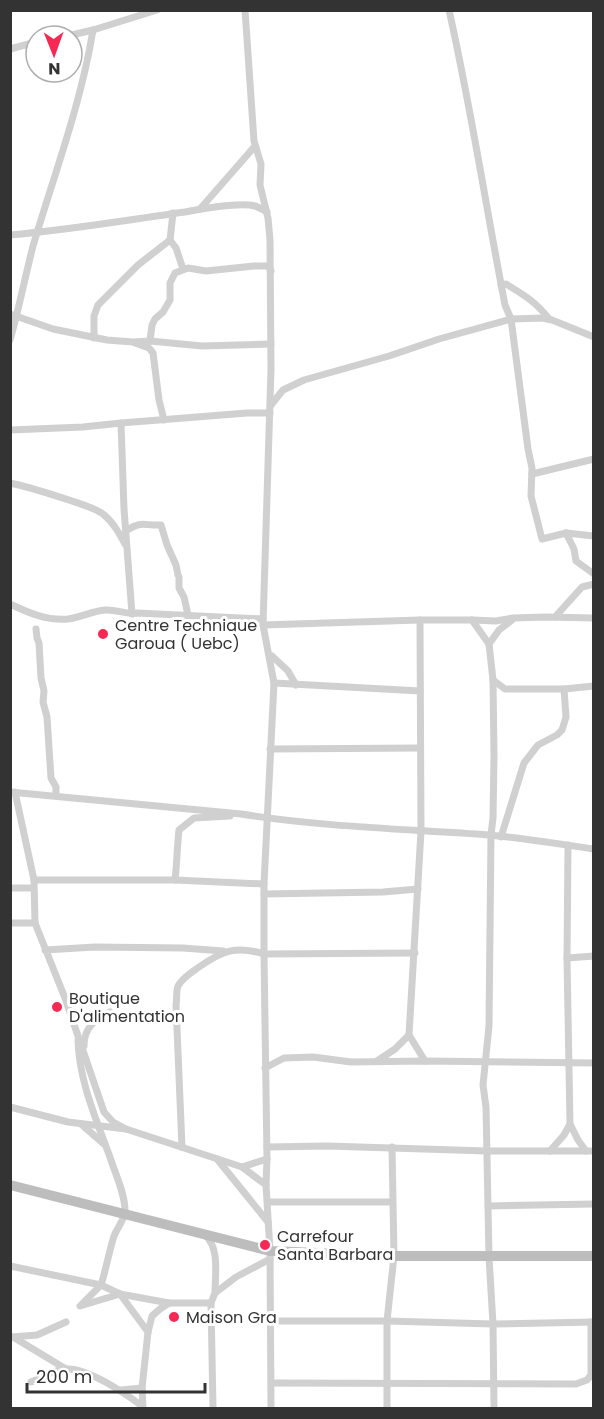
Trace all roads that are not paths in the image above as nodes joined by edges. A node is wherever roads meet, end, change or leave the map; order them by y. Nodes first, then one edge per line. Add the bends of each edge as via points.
1 (157, 10) edge
2 (245, 10) edge
3 (449, 10) edge
4 (93, 30) junction
5 (84, 32) edge
6 (255, 146) junction
7 (200, 209) junction
8 (267, 212) junction
9 (173, 213) junction
10 (38, 233) junction
11 (10, 235) edge
12 (170, 240) junction
13 (183, 269) junction
14 (271, 271) junction
15 (501, 285) junction
16 (14, 315) edge
17 (511, 319) junction
18 (549, 319) junction
19 (594, 337) edge
20 (94, 338) junction
21 (10, 340) edge
22 (150, 341) junction
23 (133, 342) junction
24 (272, 344) junction
25 (271, 405) junction
26 (270, 413) junction
27 (164, 420) junction
28 (122, 423) junction
29 (10, 430) edge
30 (594, 459) edge
31 (532, 474) junction
32 (10, 483) edge
33 (126, 531) junction
34 (566, 533) junction
35 (594, 536) edge
36 (127, 547) junction
37 (594, 574) edge
38 (594, 584) edge
39 (10, 604) edge
40 (132, 614) junction
41 (188, 615) junction
42 (513, 618) junction
43 (555, 618) junction
44 (594, 618) edge
45 (420, 620) junction
46 (472, 620) junction
47 (263, 622) junction
48 (36, 629) dead end
49 (489, 644) junction
50 (272, 656) junction
51 (492, 680) junction
52 (275, 683) junction
53 (296, 685) junction
54 (594, 686) edge
55 (505, 689) junction
56 (564, 689) junction
57 (420, 691) junction
58 (493, 701) junction
59 (420, 748) junction
60 (270, 749) junction
61 (13, 792) edge
62 (56, 796) junction
63 (241, 814) junction
64 (267, 818) junction
65 (421, 831) junction
66 (491, 836) junction
67 (501, 837) junction
68 (568, 845) junction
69 (594, 849) edge
70 (34, 880) junction
71 (175, 880) junction
72 (264, 884) junction
73 (10, 888) edge
74 (33, 888) junction
75 (418, 889) junction
76 (264, 894) junction
77 (10, 923) edge
78 (35, 924) junction
79 (45, 950) junction
80 (224, 951) junction
81 (415, 953) junction
82 (264, 954) junction
83 (594, 956) edge
84 (567, 958) junction
85 (110, 1012) dead end
86 (78, 1034) junction
87 (410, 1035) junction
88 (84, 1050) junction
89 (425, 1060) junction
90 (375, 1062) junction
91 (485, 1062) junction
92 (569, 1062) junction
93 (584, 1062) junction
94 (594, 1063) edge
95 (265, 1068) junction
96 (569, 1078) junction
97 (10, 1107) edge
98 (81, 1124) junction
99 (570, 1124) junction
100 (99, 1126) junction
101 (126, 1129) junction
102 (106, 1146) junction
103 (267, 1147) junction
104 (392, 1147) junction
105 (182, 1148) junction
106 (487, 1151) junction
107 (550, 1151) junction
108 (590, 1151) edge
109 (217, 1159) junction
110 (267, 1159) junction
111 (242, 1167) junction
112 (10, 1185) edge
113 (266, 1185) junction
114 (268, 1202) junction
115 (392, 1202) junction
116 (594, 1204) edge
117 (489, 1206) junction
118 (125, 1214) junction
119 (268, 1222) junction
120 (204, 1234) junction
121 (270, 1255) junction
122 (394, 1256) junction
123 (594, 1256) edge
124 (489, 1257) junction
125 (10, 1266) edge
126 (101, 1285) junction
127 (215, 1293) junction
128 (120, 1294) junction
129 (169, 1303) junction
130 (211, 1303) junction
131 (270, 1321) junction
132 (387, 1321) junction
133 (66, 1322) dead end
134 (592, 1322) edge
135 (493, 1324) junction
136 (148, 1332) junction
137 (12, 1337) edge
138 (66, 1369) junction
139 (31, 1382) dead end
140 (271, 1383) junction
141 (388, 1383) junction
142 (494, 1384) junction
143 (142, 1388) junction
144 (120, 1390) junction
145 (143, 1407) edge
146 (213, 1408) edge
147 (271, 1408) edge
148 (387, 1408) edge
149 (495, 1408) edge

1 - 4 street
2 - 6 street
3 - 15 street
4 - 5 street
4 - 10 street
6 - 7 street
6 - 8 street
7 - 8 street via 256,206
7 - 9 street
8 - 14 street
9 - 10 street
9 - 12 street
10 - 11 street
10 - 16 street
12 - 13 street
12 - 20 street via 98,305
13 - 14 street via 268,266
13 - 22 street via 173,277 170,300 152,325
14 - 24 street
15 - 17 street
15 - 18 street via 527,296
16 - 20 street
16 - 21 street
17 - 18 street
17 - 25 street via 304,380 283,390
17 - 31 street
18 - 19 street
20 - 23 street
22 - 23 street
22 - 24 street via 202,346
23 - 27 street via 153,353
24 - 25 street
25 - 26 street
26 - 27 street
26 - 47 street
27 - 28 street
28 - 29 street
28 - 33 street
30 - 31 street
31 - 34 street via 531,495 542,538
32 - 36 street via 94,509 112,523
33 - 36 street
33 - 41 street via 141,523 161,525
34 - 35 street
34 - 37 street via 576,561
36 - 40 street
38 - 43 street via 582,587
39 - 40 street via 52,619 106,610
40 - 41 street
41 - 47 street
42 - 43 street
42 - 46 street
42 - 49 street
43 - 44 street
45 - 46 street
45 - 47 street
45 - 57 street
46 - 49 street
47 - 50 street
47 - 52 street
48 - 62 street
49 - 51 street
50 - 52 street
50 - 53 street
51 - 55 street
51 - 58 street
52 - 53 street
52 - 60 street
53 - 57 street
54 - 56 street
55 - 56 street
55 - 58 street
56 - 67 street via 566,717 562,730 538,746 524,763
57 - 59 street
58 - 66 street
59 - 60 street
59 - 65 street
60 - 64 street
61 - 62 street
61 - 70 street
62 - 63 street
63 - 64 street
63 - 71 street via 194,818 179,831
64 - 65 street
64 - 72 street
65 - 66 street
65 - 75 street
66 - 67 street
66 - 91 street via 489,1026
67 - 68 street
68 - 69 street
68 - 84 street
70 - 71 street
70 - 74 street
71 - 72 street
72 - 76 street
73 - 74 street
74 - 78 street
75 - 76 street
75 - 81 street
76 - 82 street
77 - 78 street
78 - 79 street
79 - 80 street via 172,947
79 - 86 street
80 - 82 street
80 - 105 street via 188,974 178,986
81 - 82 street
81 - 87 street
82 - 95 street
83 - 84 street
84 - 92 street
85 - 88 street via 89,1027
86 - 88 street
86 - 100 street via 87,1097
87 - 89 street
87 - 90 street
88 - 101 street via 104,1112
89 - 90 street
89 - 91 street
90 - 95 street via 284,1058
91 - 92 street
91 - 106 street
92 - 93 street
92 - 96 street
93 - 94 street
93 - 96 street
95 - 103 street
96 - 99 street
97 - 98 street
98 - 100 street
98 - 102 street
99 - 107 street
99 - 108 street via 578,1140
100 - 101 street
100 - 102 street
101 - 105 street
102 - 118 street
103 - 104 street
103 - 110 street
104 - 106 street
104 - 115 street
105 - 109 street
106 - 107 street
106 - 117 street
107 - 108 street
109 - 111 street
109 - 119 street
110 - 111 street
110 - 113 street
111 - 113 street
112 - 118 main road
113 - 114 street
114 - 115 street
114 - 119 street
115 - 122 street
116 - 117 street
117 - 124 street
118 - 120 main road
118 - 126 street via 115,1234
119 - 121 street
120 - 121 main road
120 - 127 street via 214,1249
121 - 122 main road
121 - 127 street
121 - 131 street
122 - 124 main road
122 - 132 street
123 - 124 main road
124 - 135 street
125 - 126 street
126 - 128 street
126 - 128 street via 80,1306
127 - 130 street
128 - 129 street
128 - 136 street
129 - 130 street
129 - 136 street via 152,1316
130 - 146 street
131 - 132 street
131 - 140 street
132 - 135 street
132 - 141 street
133 - 137 street via 37,1335
134 - 135 street
134 - 142 street via 592,1371 587,1380 576,1384
135 - 142 street
136 - 143 street
137 - 138 street
138 - 139 street
138 - 144 street via 83,1372
140 - 141 street
140 - 147 street
141 - 142 street
141 - 148 street
142 - 149 street
143 - 144 street
143 - 145 street
144 - 145 street

